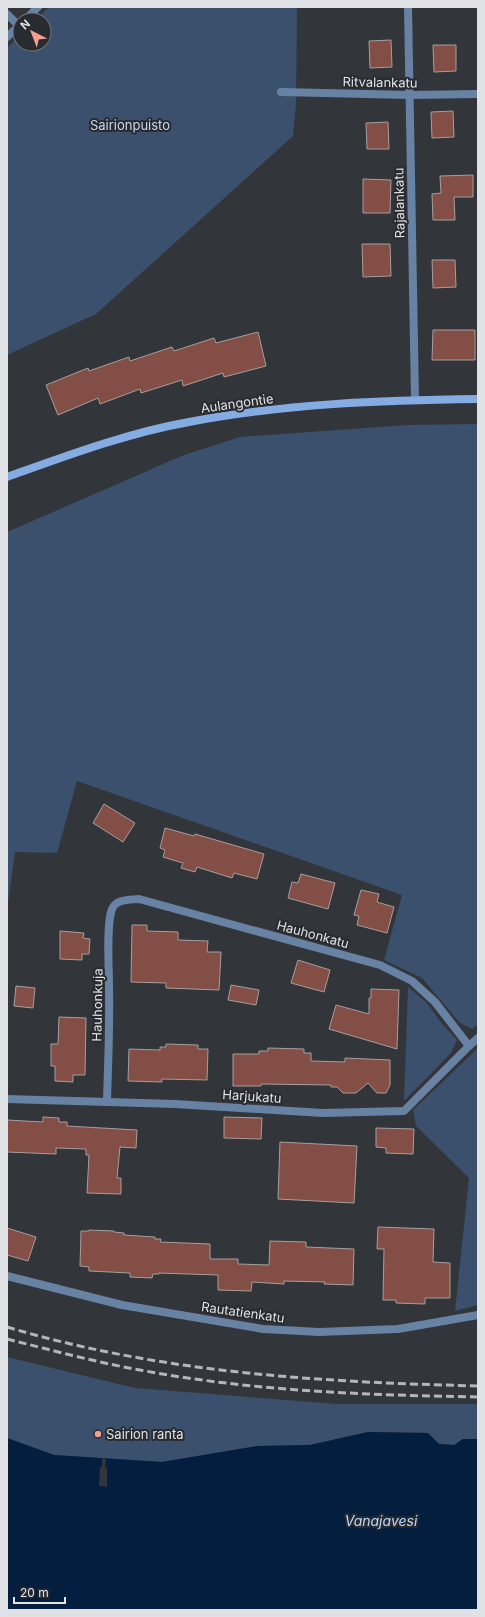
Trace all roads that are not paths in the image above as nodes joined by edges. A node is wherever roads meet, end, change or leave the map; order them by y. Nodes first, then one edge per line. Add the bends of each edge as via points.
1 (408, 7) edge
2 (281, 92) dead end
3 (478, 94) edge
4 (409, 95) junction
5 (415, 399) junction
6 (478, 399) edge
7 (7, 477) edge
8 (112, 908) joint
9 (478, 1038) edge
10 (469, 1046) junction
11 (7, 1099) edge
12 (107, 1102) junction
13 (7, 1276) edge
14 (478, 1315) edge

1 - 4 street, Rajalankatu
2 - 4 street, Ritvalankatu
3 - 4 street, Ritvalankatu
4 - 5 street, Rajalankatu
5 - 6 main road, Aulangontie
5 - 7 main road, Aulangontie via 303,407 188,422 118,440
8 - 10 street, Hauhonkatu via 117,902 138,899 380,965 412,981 435,1002
8 - 12 street, Hauhonkuja via 109,925
9 - 10 street
10 - 12 street, Harjukatu via 404,1111 323,1113
11 - 12 street, Harjukatu
13 - 14 street, Rautatienkatu via 122,1305 262,1329 319,1332 398,1329

